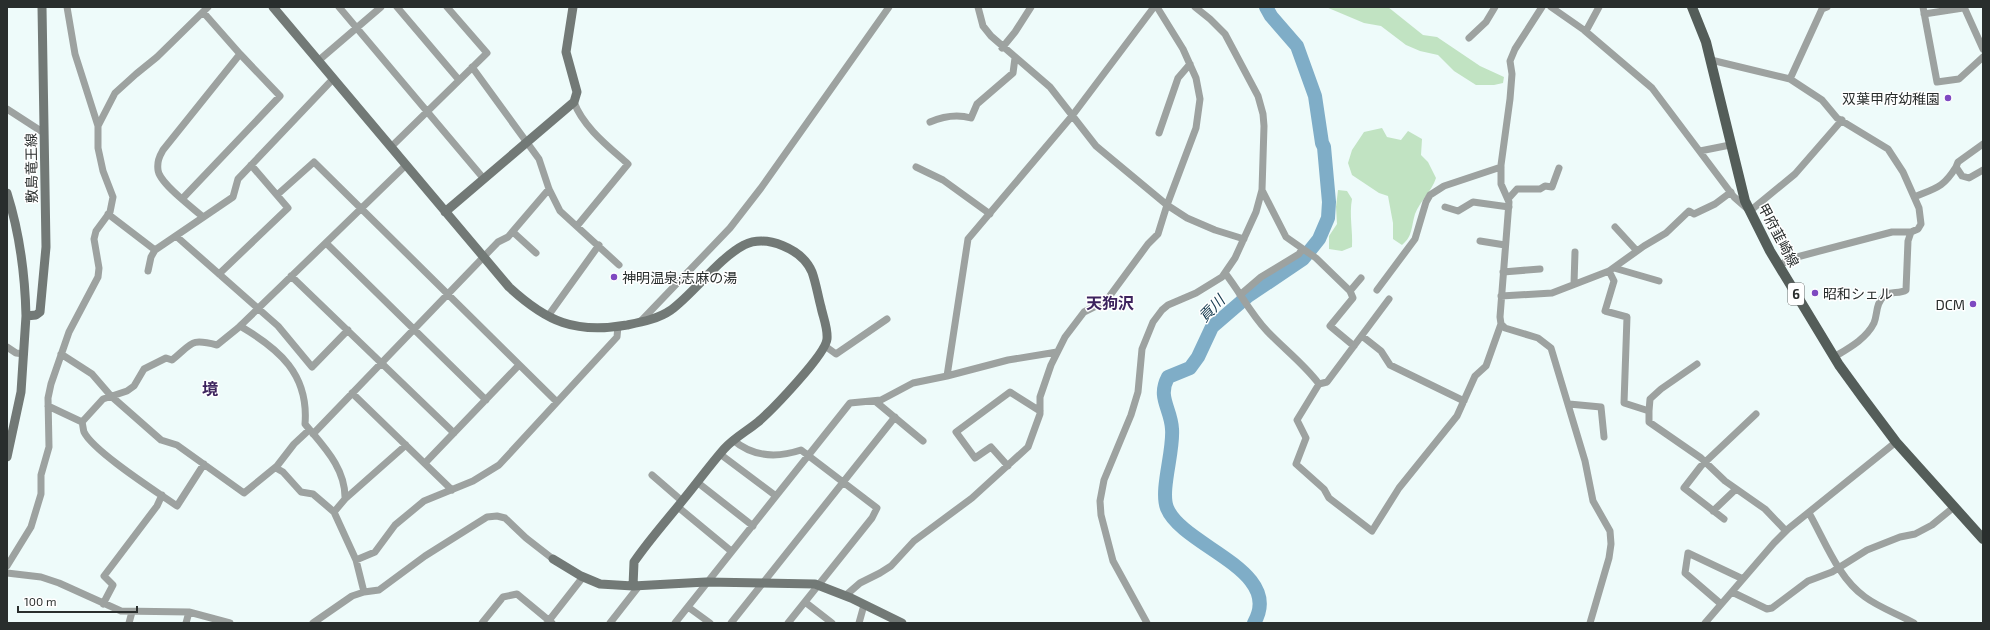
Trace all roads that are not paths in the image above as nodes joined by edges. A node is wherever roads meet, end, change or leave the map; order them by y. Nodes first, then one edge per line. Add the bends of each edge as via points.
1 (42, 7) edge
2 (67, 7) edge
3 (273, 7) edge
4 (339, 7) edge
5 (381, 7) edge
6 (397, 7) edge
7 (447, 7) edge
8 (573, 7) edge
9 (889, 7) edge
10 (978, 7) edge
11 (1031, 7) edge
12 (1154, 7) edge
13 (1157, 7) edge
14 (1195, 7) edge
15 (1495, 7) edge
16 (1542, 7) edge
17 (1551, 7) edge
18 (1599, 7) edge
19 (1692, 7) edge
20 (1827, 7) edge
21 (1964, 7) edge
22 (205, 10) edge
23 (1924, 10) edge
24 (357, 28) junction
25 (1586, 31) junction
26 (1470, 38) dead end
27 (1002, 48) junction
28 (1983, 49) edge
29 (240, 54) junction
30 (1983, 57) edge
31 (1015, 58) junction
32 (1711, 60) junction
33 (318, 61) junction
34 (1190, 64) junction
35 (472, 67) junction
36 (333, 79) junction
37 (1790, 79) junction
38 (459, 80) junction
39 (574, 102) junction
40 (7, 109) edge
41 (426, 112) junction
42 (1072, 116) junction
43 (1842, 120) junction
44 (930, 122) dead end
45 (98, 126) junction
46 (44, 133) junction
47 (1158, 133) dead end
48 (527, 142) junction
49 (1730, 144) junction
50 (1983, 144) edge
51 (391, 147) junction
52 (1700, 151) junction
53 (251, 165) junction
54 (406, 165) junction
55 (916, 167) dead end
56 (1501, 167) junction
57 (1956, 167) junction
58 (1559, 168) dead end
59 (1983, 170) edge
60 (484, 179) junction
61 (550, 189) junction
62 (1262, 190) junction
63 (1731, 192) junction
64 (7, 193) edge
65 (277, 195) junction
66 (1914, 197) junction
67 (182, 199) junction
68 (1508, 199) junction
69 (1167, 205) junction
70 (1445, 207) dead end
71 (1509, 207) junction
72 (361, 209) junction
73 (1750, 211) junction
74 (445, 212) junction
75 (108, 214) junction
76 (990, 214) junction
77 (203, 217) junction
78 (577, 226) junction
79 (1615, 227) dead end
80 (513, 232) junction
81 (1911, 232) junction
82 (176, 236) junction
83 (1244, 239) junction
84 (1480, 241) dead end
85 (326, 243) junction
86 (599, 245) junction
87 (1505, 246) junction
88 (1303, 249) junction
89 (155, 250) junction
90 (1637, 251) junction
91 (1575, 252) dead end
92 (536, 253) dead end
93 (484, 257) junction
94 (620, 265) dead end
95 (1779, 265) junction
96 (1540, 269) dead end
97 (1612, 269) junction
98 (148, 271) dead end
99 (1503, 272) junction
100 (1225, 273) junction
101 (220, 274) junction
102 (291, 276) junction
103 (1361, 278) dead end
104 (1659, 281) dead end
105 (1574, 284) junction
106 (1377, 290) dead end
107 (1350, 291) junction
108 (447, 295) junction
109 (1240, 295) junction
110 (1501, 296) junction
111 (1389, 299) dead end
112 (258, 308) junction
113 (26, 316) junction
114 (548, 316) junction
115 (887, 319) dead end
116 (640, 322) junction
117 (1502, 324) junction
118 (240, 326) junction
119 (618, 326) junction
120 (414, 329) junction
121 (348, 330) junction
122 (1362, 336) junction
123 (7, 346) edge
124 (825, 346) junction
125 (1354, 346) junction
126 (1058, 352) junction
127 (24, 354) junction
128 (61, 354) junction
129 (1834, 357) junction
130 (381, 362) junction
131 (1697, 364) dead end
132 (519, 365) junction
133 (947, 376) junction
134 (1319, 384) junction
135 (352, 392) junction
136 (111, 396) junction
137 (486, 400) junction
138 (875, 401) junction
139 (1464, 401) junction
140 (557, 402) junction
141 (1569, 404) junction
142 (48, 406) junction
143 (1040, 411) junction
144 (1649, 411) junction
145 (1756, 414) dead end
146 (895, 418) junction
147 (82, 422) junction
148 (311, 432) junction
149 (454, 433) junction
150 (1604, 437) dead end
151 (733, 440) junction
152 (923, 441) dead end
153 (1896, 442) junction
154 (406, 445) junction
155 (720, 454) junction
156 (808, 455) junction
157 (7, 457) edge
158 (1705, 462) junction
159 (424, 463) junction
160 (204, 464) junction
161 (1008, 466) junction
162 (276, 468) junction
163 (652, 475) dead end
164 (697, 482) junction
165 (844, 482) junction
166 (1736, 489) junction
167 (452, 490) junction
168 (162, 495) junction
169 (776, 496) junction
170 (345, 499) junction
171 (680, 504) junction
172 (1954, 507) junction
173 (1713, 511) junction
174 (334, 512) junction
175 (1809, 513) junction
176 (1724, 519) dead end
177 (752, 526) junction
178 (1786, 531) junction
179 (1983, 539) edge
180 (731, 551) junction
181 (553, 559) joint
182 (356, 560) junction
183 (7, 566) edge
184 (1838, 567) junction
185 (7, 573) edge
186 (583, 577) junction
187 (1742, 579) junction
188 (706, 582) junction
189 (763, 583) junction
190 (818, 585) junction
191 (636, 586) junction
192 (364, 592) junction
193 (1732, 592) junction
194 (845, 596) junction
195 (805, 602) junction
196 (103, 604) junction
197 (1721, 604) junction
198 (864, 605) junction
199 (688, 606) junction
200 (132, 612) junction
201 (189, 612) junction
202 (549, 622) edge
203 (129, 623) edge
204 (186, 623) edge
205 (230, 623) edge
206 (312, 623) edge
207 (482, 623) edge
208 (610, 623) edge
209 (675, 623) edge
210 (710, 623) edge
211 (731, 623) edge
212 (788, 623) edge
213 (832, 623) edge
214 (859, 623) edge
215 (902, 623) edge
216 (1147, 623) edge
217 (1590, 623) edge
218 (1705, 623) edge
219 (1914, 623) edge

1 - 46 street, 敷島竜王線
2 - 45 street via 75,54
3 - 33 street
4 - 24 street
5 - 24 street
6 - 38 street
7 - 35 street via 487,53
8 - 39 street via 566,52 577,92
9 - 116 street via 730,228
10 - 27 street via 983,26
11 - 27 street
12 - 42 street
13 - 34 street
14 - 62 street via 1224,34 1258,96 1264,126
15 - 26 street via 1486,22
16 - 56 street via 1510,61 1511,87
17 - 25 street
18 - 25 street
19 - 32 main road, 甲府韮崎線 / 6
20 - 37 street via 1822,9
21 - 23 street
21 - 28 street
22 - 29 street
22 - 45 street via 157,57 115,93
23 - 30 street via 1937,82 1959,79
24 - 33 street
24 - 41 street
25 - 52 street via 1652,88
27 - 31 street
29 - 67 street via 158,159 158,172 164,182
29 - 67 street via 280,96
31 - 42 street via 1050,87
31 - 44 street via 1013,73 977,104 972,118 944,116
32 - 37 street
32 - 49 main road, 甲府韮崎線 / 6
33 - 36 street
34 - 47 street via 1178,78
34 - 69 street via 1200,99 1199,112 1196,128
35 - 38 street
35 - 48 street
36 - 51 street
36 - 53 street
37 - 43 street via 1822,100
38 - 41 street
39 - 48 street
39 - 78 street via 587,125 628,164
40 - 46 street
41 - 51 street
41 - 60 street
42 - 69 street via 1096,146
42 - 76 street
43 - 66 street via 1888,149 1903,172
43 - 73 street via 1795,174
45 - 75 street via 98,148 113,197
46 - 113 street, 敷島竜王線 via 45,277 40,312 36,316
48 - 60 street
48 - 61 street via 539,158
49 - 52 street
49 - 73 main road, 甲府韮崎線 / 6 via 1740,186
50 - 57 street via 1958,162
51 - 54 street
52 - 63 street
53 - 65 street
53 - 77 street via 238,179 233,196
54 - 72 street
54 - 74 street
55 - 76 street via 943,180
56 - 68 street via 1501,184
56 - 106 street via 1444,186 1430,195 1415,239
57 - 59 street via 1962,176 1969,178
57 - 66 street via 1947,181
58 - 68 street via 1552,187 1517,189
60 - 74 street
61 - 78 street via 560,211
61 - 80 street
62 - 83 street
62 - 88 street via 1286,237
63 - 73 street
63 - 90 street via 1715,204 1694,214 1689,211 1666,233
64 - 113 street, 敷島竜王線 via 20,245
65 - 72 street via 314,162
65 - 101 street via 288,208
66 - 81 street via 1919,208 1921,224 1918,229
67 - 77 street
68 - 71 street
69 - 83 street via 1194,221
69 - 126 street via 1158,234 1106,301 1084,312 1076,321
70 - 71 street via 1458,211 1473,202
71 - 87 street
72 - 85 street
72 - 108 street
73 - 95 main road, 甲府韮崎線 / 6
74 - 93 street
75 - 89 street
75 - 128 street via 96,231 94,239 100,268 98,277 80,308
76 - 133 street via 968,239
77 - 82 street
78 - 86 street
79 - 90 street
80 - 92 street
80 - 93 street via 498,242
81 - 95 street via 1892,232 1797,257
81 - 129 street via 1908,241 1906,290 1885,296 1877,306 1875,321 1871,328 1858,342
82 - 89 street
82 - 101 street
83 - 100 street
84 - 87 street
85 - 102 street
85 - 120 street
86 - 94 street
86 - 114 street
87 - 99 street
88 - 107 street
88 - 109 street via 1261,277
89 - 98 street
90 - 97 street
91 - 105 street
93 - 108 street
93 - 114 street via 528,305
95 - 129 main road, 甲府韮崎線 / 6
96 - 99 street
97 - 104 street
97 - 105 street
97 - 144 street via 1614,281 1605,311 1627,317 1624,403
99 - 110 street
100 - 109 street
100 - 216 street via 1209,286 1168,305 1153,322 1142,349 1138,392 1131,415 1104,480 1100,501 1101,515 1113,562
101 - 112 street
102 - 112 street
102 - 121 street
103 - 107 street
105 - 110 street via 1552,293
107 - 125 street via 1353,298 1330,326
108 - 120 street
108 - 132 street
109 - 134 street via 1267,331
110 - 117 street
111 - 122 street
112 - 118 street
112 - 121 street via 278,326 312,367
113 - 127 street, 敷島竜王線
114 - 119 street via 564,325 582,328
115 - 124 street via 836,354
116 - 119 street
116 - 124 street via 671,310 733,252 758,241 771,242 783,246 804,260 812,272 826,326
117 - 139 street via 1486,366 1475,376
117 - 141 street via 1512,331 1538,338 1551,348
118 - 136 street via 217,344 194,341 172,360 166,358 144,369 134,386 127,391
118 - 148 street via 271,346 295,373 306,408 304,424
119 - 140 street via 617,336
120 - 130 street
120 - 137 street
121 - 130 street
122 - 125 street
122 - 139 street via 1381,351 1390,365
123 - 127 street via 16,353
124 - 151 street via 815,361 774,406
125 - 134 street via 1327,382
126 - 133 street via 1008,360
126 - 143 street via 1040,397
127 - 157 street, 敷島竜王線 via 21,392
128 - 136 street via 92,374
128 - 142 street via 51,384
129 - 153 main road, 甲府韮崎線 / 6
130 - 135 street
130 - 149 street
131 - 144 street via 1650,399
132 - 137 street
132 - 140 street
133 - 138 street via 913,383
134 - 139 street via 1297,420 1306,438 1296,464 1324,490 1328,498 1372,531 1399,488 1457,416
135 - 148 street
135 - 154 street
136 - 147 street via 103,399
136 - 160 street via 161,440 177,445
137 - 149 street
138 - 146 street
138 - 156 street via 850,403
140 - 167 street via 499,465 487,474
141 - 150 street via 1601,407
141 - 217 street via 1591,484 1593,501 1607,524 1611,544
142 - 147 street
142 - 183 street via 49,447 38,506 32,527
143 - 161 street via 1028,447
143 - 161 street via 1010,392 956,432 975,458 991,447
144 - 158 street via 1649,422
145 - 158 street
146 - 152 street
146 - 165 street
147 - 168 street via 84,432 91,440 131,474
148 - 162 street via 294,444
148 - 170 street via 337,464 344,485
149 - 159 street
151 - 155 street
151 - 156 street via 757,454 781,454 801,450
153 - 172 main road, 甲府韮崎線 / 6
153 - 175 street
154 - 159 street
154 - 170 street
155 - 164 street
155 - 169 street
156 - 165 street
156 - 169 street
158 - 166 street
158 - 173 street via 1684,488
159 - 167 street
160 - 162 street via 244,493
160 - 168 street via 177,506
161 - 194 street via 972,498 914,541 891,566 860,583
162 - 174 street via 301,492 313,494
163 - 171 street
164 - 171 street
164 - 177 street
165 - 189 street
165 - 190 street via 877,508 872,518
166 - 173 street
166 - 178 street via 1765,509
167 - 182 street via 424,501 395,525 375,552
168 - 196 street via 157,506 104,576 113,585
169 - 177 street
170 - 174 street
171 - 180 street
171 - 191 street via 634,562
172 - 179 main road, 甲府韮崎線 / 6
172 - 184 street via 1932,525 1915,534 1867,550
173 - 176 street
174 - 182 street
175 - 178 street
175 - 184 street
177 - 180 street
178 - 187 street
180 - 188 street
181 - 186 street
181 - 192 street via 505,518 487,517 425,556 379,590
182 - 192 street
184 - 193 street via 1808,581 1767,610
184 - 219 street via 1863,596
185 - 196 street via 41,577
186 - 191 street via 600,584
186 - 202 street
187 - 193 street
187 - 197 street via 1688,553 1685,573
188 - 189 street
188 - 191 street
188 - 199 street
189 - 190 street
189 - 211 street
190 - 194 street
190 - 195 street
191 - 208 street
192 - 206 street via 352,596
193 - 197 street
194 - 198 street
195 - 212 street
195 - 213 street
196 - 200 street
197 - 218 street
198 - 214 street
198 - 215 street
199 - 209 street
199 - 210 street
200 - 201 street
200 - 203 street
201 - 204 street
201 - 205 street
202 - 207 street via 517,594 503,597

